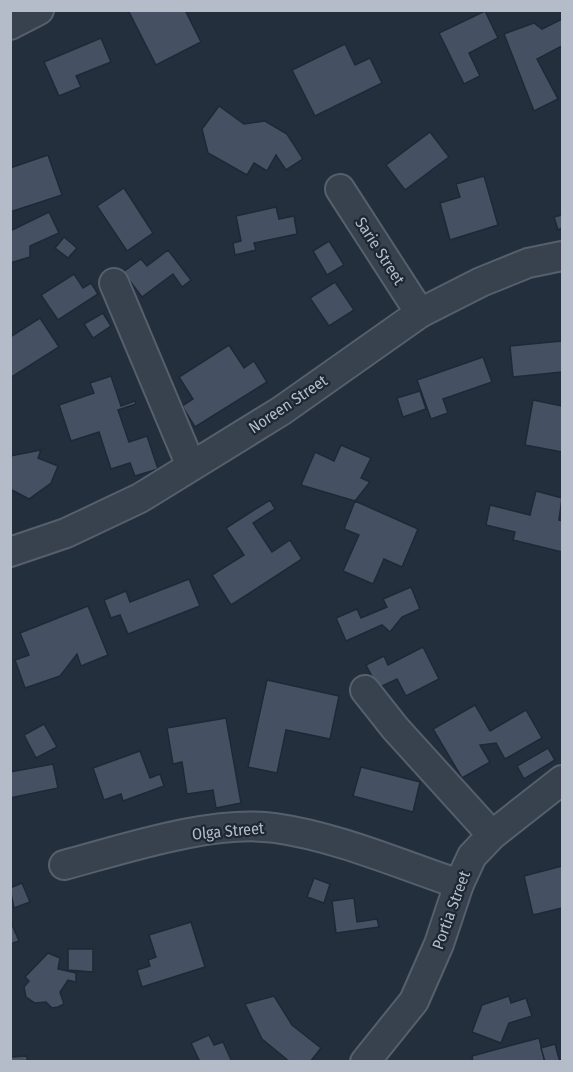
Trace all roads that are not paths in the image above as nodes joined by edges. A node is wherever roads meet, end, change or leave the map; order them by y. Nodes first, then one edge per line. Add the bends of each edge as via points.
1 (340, 189) dead end
2 (562, 256) edge
3 (114, 283) dead end
4 (420, 313) junction
5 (191, 466) junction
6 (10, 552) edge
7 (365, 690) dead end
8 (562, 780) edge
9 (492, 835) junction
10 (64, 865) dead end
11 (459, 884) junction
12 (365, 1062) edge

1 - 4 street, Sarie Street
2 - 4 street, Noreen Street via 528,263
3 - 5 street
4 - 5 street, Noreen Street via 281,411
5 - 6 street, Noreen Street via 140,498 77,528
7 - 9 street
8 - 9 street, Portia Street
9 - 11 street, Portia Street via 471,856
10 - 11 street, Olga Street via 205,831 274,828 347,846
11 - 12 street, Portia Street via 414,1001

